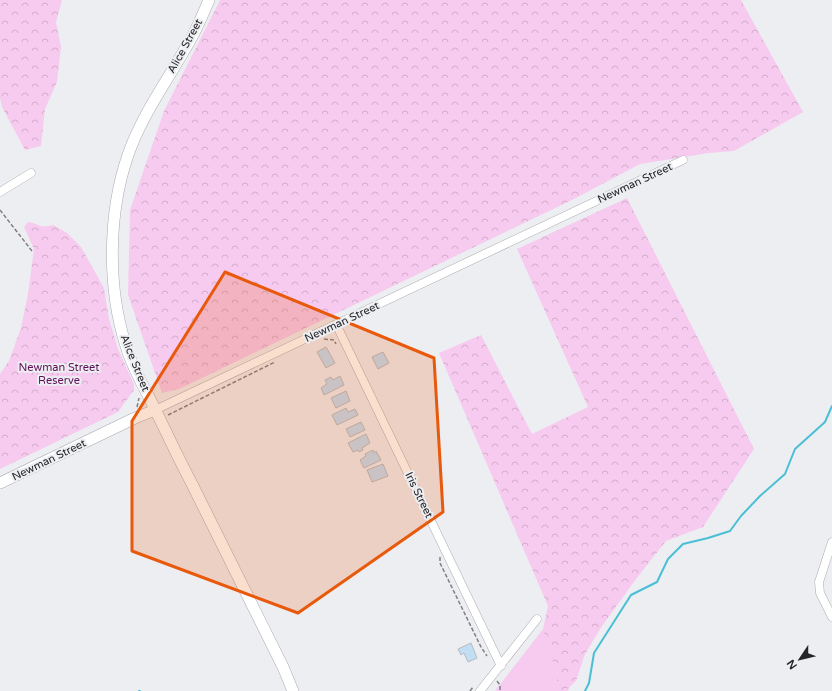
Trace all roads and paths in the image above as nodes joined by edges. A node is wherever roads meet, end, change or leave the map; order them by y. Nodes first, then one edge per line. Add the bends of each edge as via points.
1 (209, 0) edge
2 (683, 160) dead end
3 (31, 173) dead end
4 (0, 192) edge
5 (0, 210) edge
6 (32, 251) dead end
7 (336, 324) junction
8 (323, 339) dead end
9 (337, 345) dead end
10 (275, 362) dead end
11 (138, 396) dead end
12 (137, 407) dead end
13 (155, 410) junction
14 (162, 424) junction
15 (0, 483) edge
16 (832, 542) edge
17 (440, 555) dead end
18 (832, 617) edge
19 (537, 619) dead end
20 (488, 658) dead end
21 (501, 666) junction
22 (477, 689) edge
23 (293, 691) edge
24 (470, 691) edge

1 - 13 street, Alice Street via 128,154 114,218 113,275 117,307 126,347
2 - 7 street, Newman Street
3 - 4 street
5 - 6 path
7 - 13 street, Newman Street
7 - 21 street, Iris Street
8 - 9 path via 334,340
10 - 14 path via 168,415
11 - 12 path
13 - 14 street, Alice Street
13 - 15 street, Newman Street
14 - 23 street, Alice Street
16 - 18 street via 819,582 820,592
17 - 20 path via 440,563
19 - 21 street
21 - 22 street
22 - 24 path

